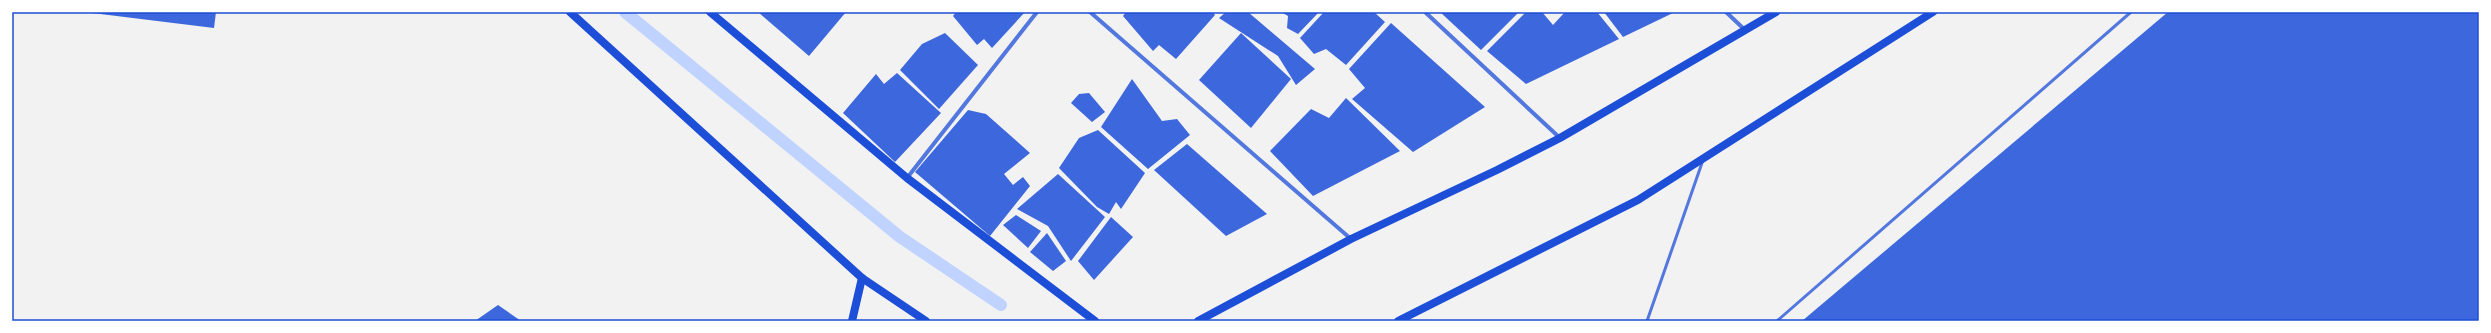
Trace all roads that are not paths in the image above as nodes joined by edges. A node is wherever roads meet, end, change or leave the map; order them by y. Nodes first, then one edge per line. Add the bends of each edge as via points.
1 (570, 12) edge
2 (710, 12) edge
3 (1037, 12) edge
4 (1090, 12) edge
5 (1425, 12) edge
6 (1726, 12) edge
7 (1776, 12) edge
8 (1933, 12) edge
9 (2130, 12) edge
10 (1745, 30) junction
11 (1560, 138) junction
12 (1703, 160) junction
13 (907, 178) junction
14 (1351, 239) junction
15 (862, 278) junction
16 (852, 321) edge
17 (926, 321) edge
18 (1095, 321) edge
19 (1198, 321) edge
20 (1398, 321) edge
21 (1647, 321) edge
22 (1777, 321) edge

1 - 15 main road
2 - 13 main road
3 - 13 street
4 - 14 street
5 - 11 street
6 - 10 street
7 - 10 main road
8 - 12 main road
9 - 22 lane
10 - 11 main road
11 - 14 main road
12 - 20 main road via 1638,200
12 - 21 lane
13 - 18 main road
14 - 19 main road
15 - 16 main road
15 - 17 main road

